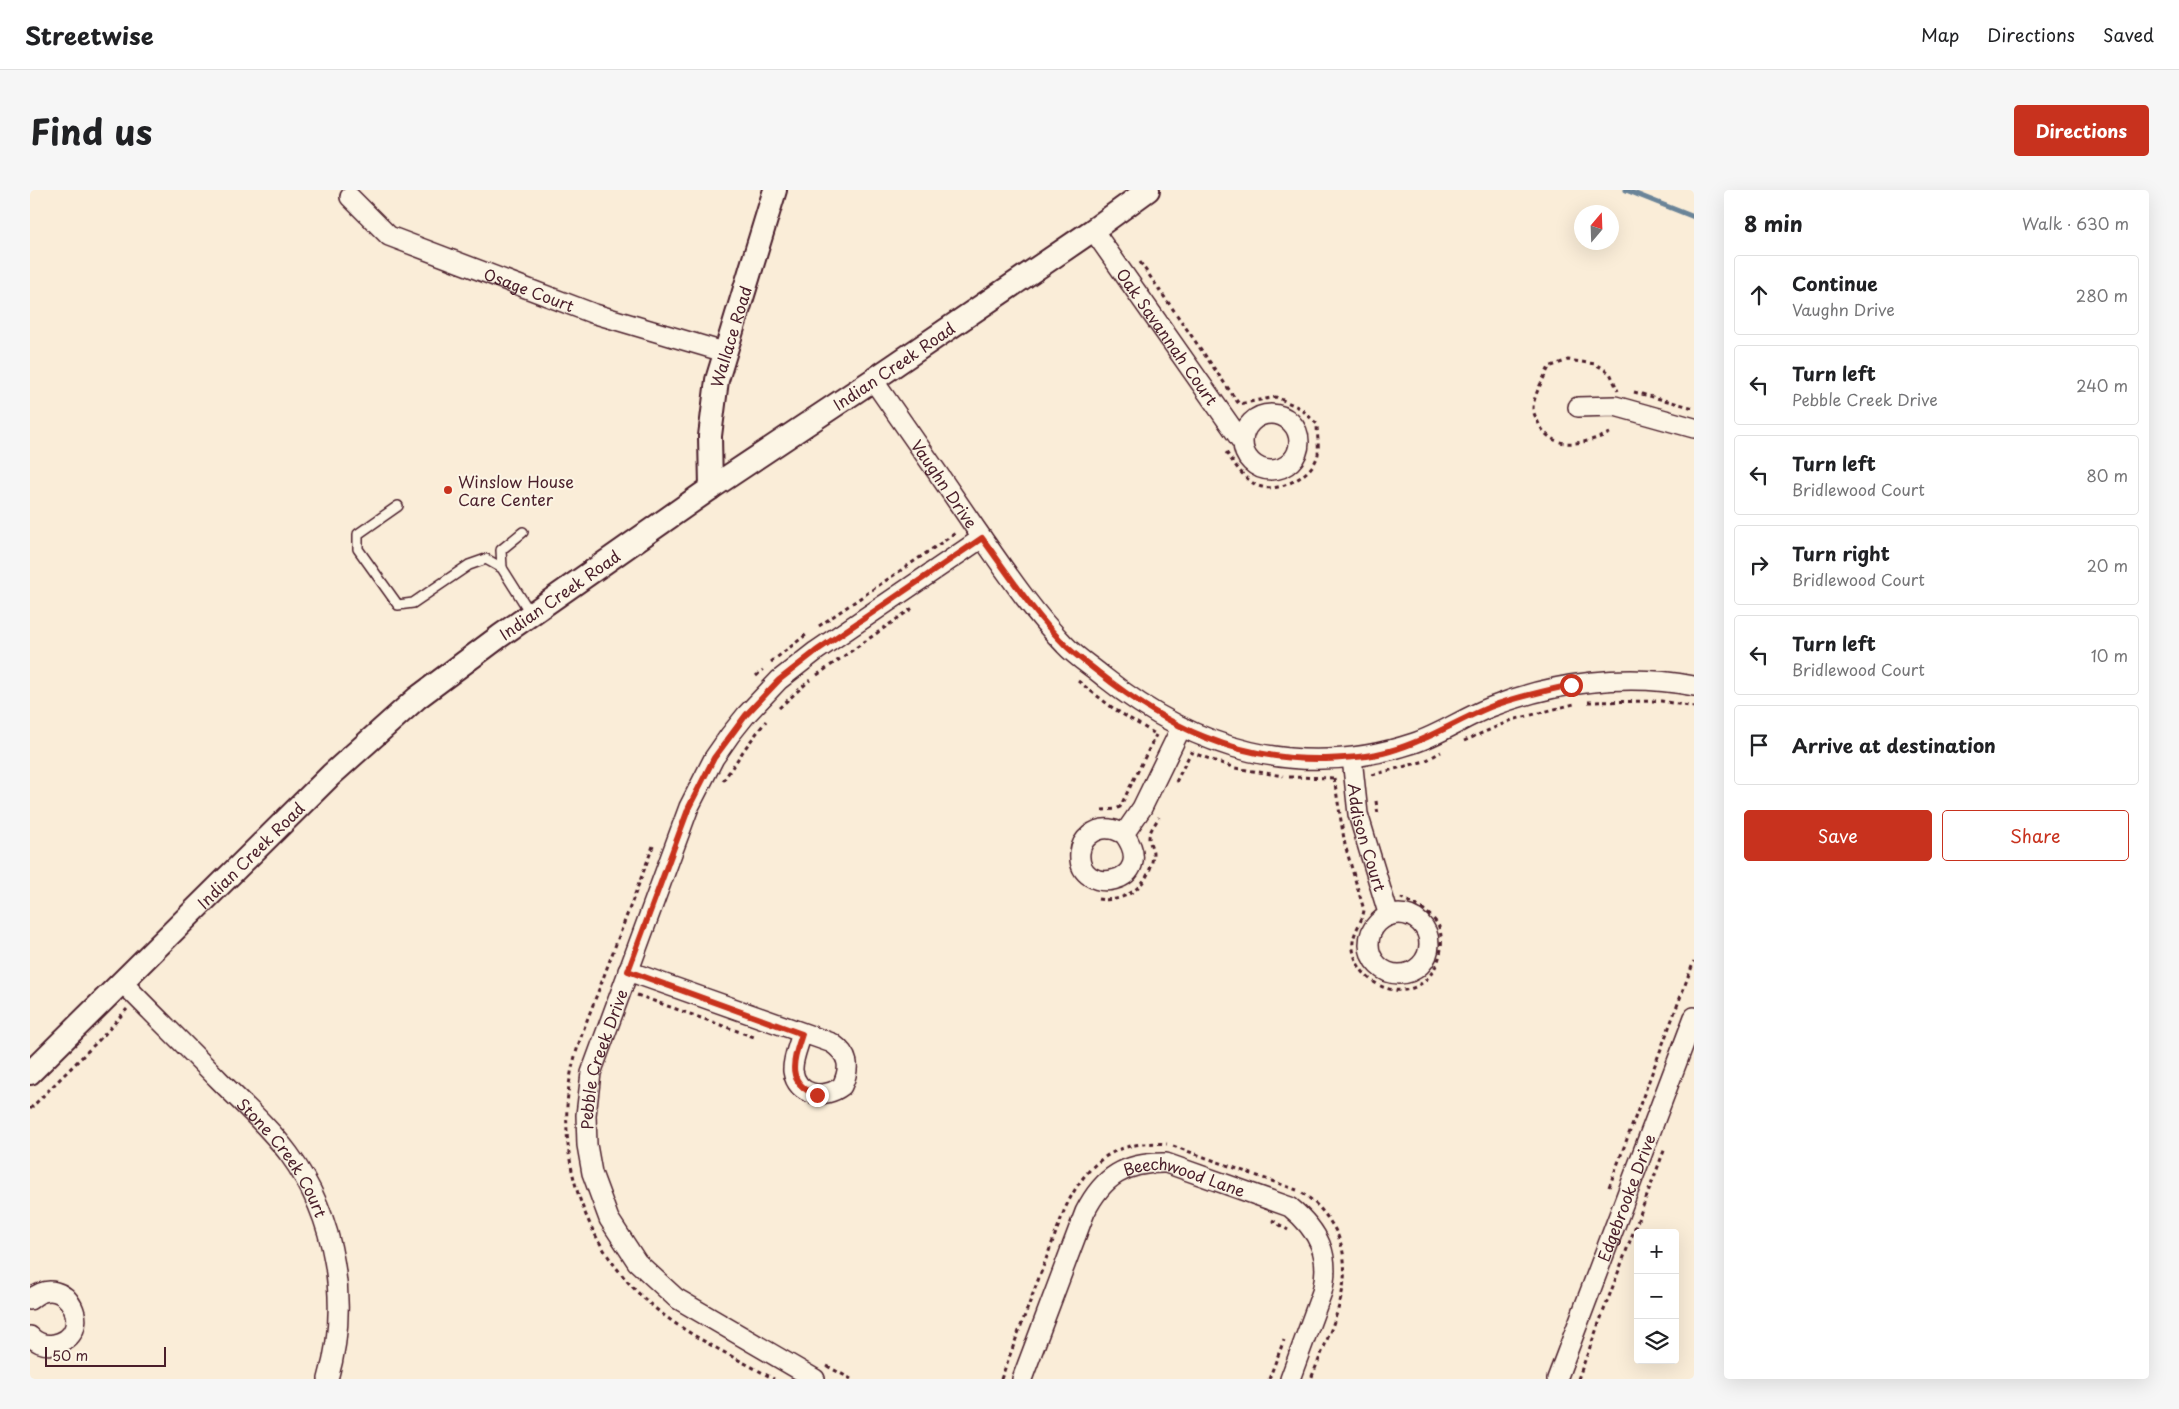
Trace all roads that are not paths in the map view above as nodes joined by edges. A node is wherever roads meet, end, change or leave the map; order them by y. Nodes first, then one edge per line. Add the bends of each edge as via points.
1 (774, 190) edge
2 (1148, 190) edge
3 (350, 197) dead end
4 (1093, 230) junction
5 (724, 352) junction
6 (873, 380) junction
7 (1578, 407) dead end
8 (1694, 428) edge
9 (1242, 442) dead end
10 (711, 488) junction
11 (398, 506) dead end
12 (523, 532) dead end
13 (982, 538) junction
14 (502, 568) junction
15 (531, 614) junction
16 (1694, 686) edge
17 (1181, 728) junction
18 (1352, 758) junction
19 (1124, 834) dead end
20 (1389, 916) dead end
21 (628, 971) junction
22 (122, 982) junction
23 (1694, 1017) edge
24 (802, 1034) dead end
25 (30, 1074) edge
26 (30, 1300) edge
27 (31, 1340) edge
28 (820, 1372) edge
29 (328, 1379) edge
30 (1022, 1379) edge
31 (1290, 1379) edge
32 (1557, 1379) edge

1 - 5 street, Wallace Road
2 - 4 street, Indian Creek Road
3 - 5 street, Osage Court via 389,236 592,313
4 - 6 street, Indian Creek Road
4 - 9 street, Oak Savannah Court
5 - 10 street, Wallace Road via 710,436
6 - 10 street, Indian Creek Road
6 - 13 street, Vaughn Drive
7 - 8 street via 1615,406
10 - 15 street, Indian Creek Road
11 - 14 lane via 358,534 358,549 398,605 413,603 469,565 486,559
12 - 14 lane via 501,550
13 - 17 street, Vaughn Drive via 1032,608 1066,646 1120,690
13 - 21 street, Pebble Creek Drive via 816,651 779,680 746,715 714,758 689,807
14 - 15 lane
15 - 22 street, Indian Creek Road via 417,698 331,774
16 - 18 street, Vaughn Drive via 1612,680 1563,687 1490,707 1425,739 1389,751
17 - 18 street, Vaughn Drive via 1217,743 1255,753 1304,759
17 - 19 street via 1142,808
18 - 20 street, Addison Court via 1358,814
21 - 24 street
21 - 28 street, Pebble Creek Drive via 595,1059 588,1088 587,1145 592,1173 608,1220 636,1262 676,1298
22 - 25 street, Indian Creek Road
22 - 29 street, Stone Creek Court via 274,1136 310,1189 323,1218 337,1275 337,1337
23 - 32 street, Edgebrooke Drive
26 - 27 street via 43,1292 60,1294 76,1313 73,1331 60,1343 42,1344
30 - 31 street, Beechwood Lane via 1094,1195 1117,1173 1148,1163 1166,1164 1290,1208 1316,1234 1326,1264 1326,1278

